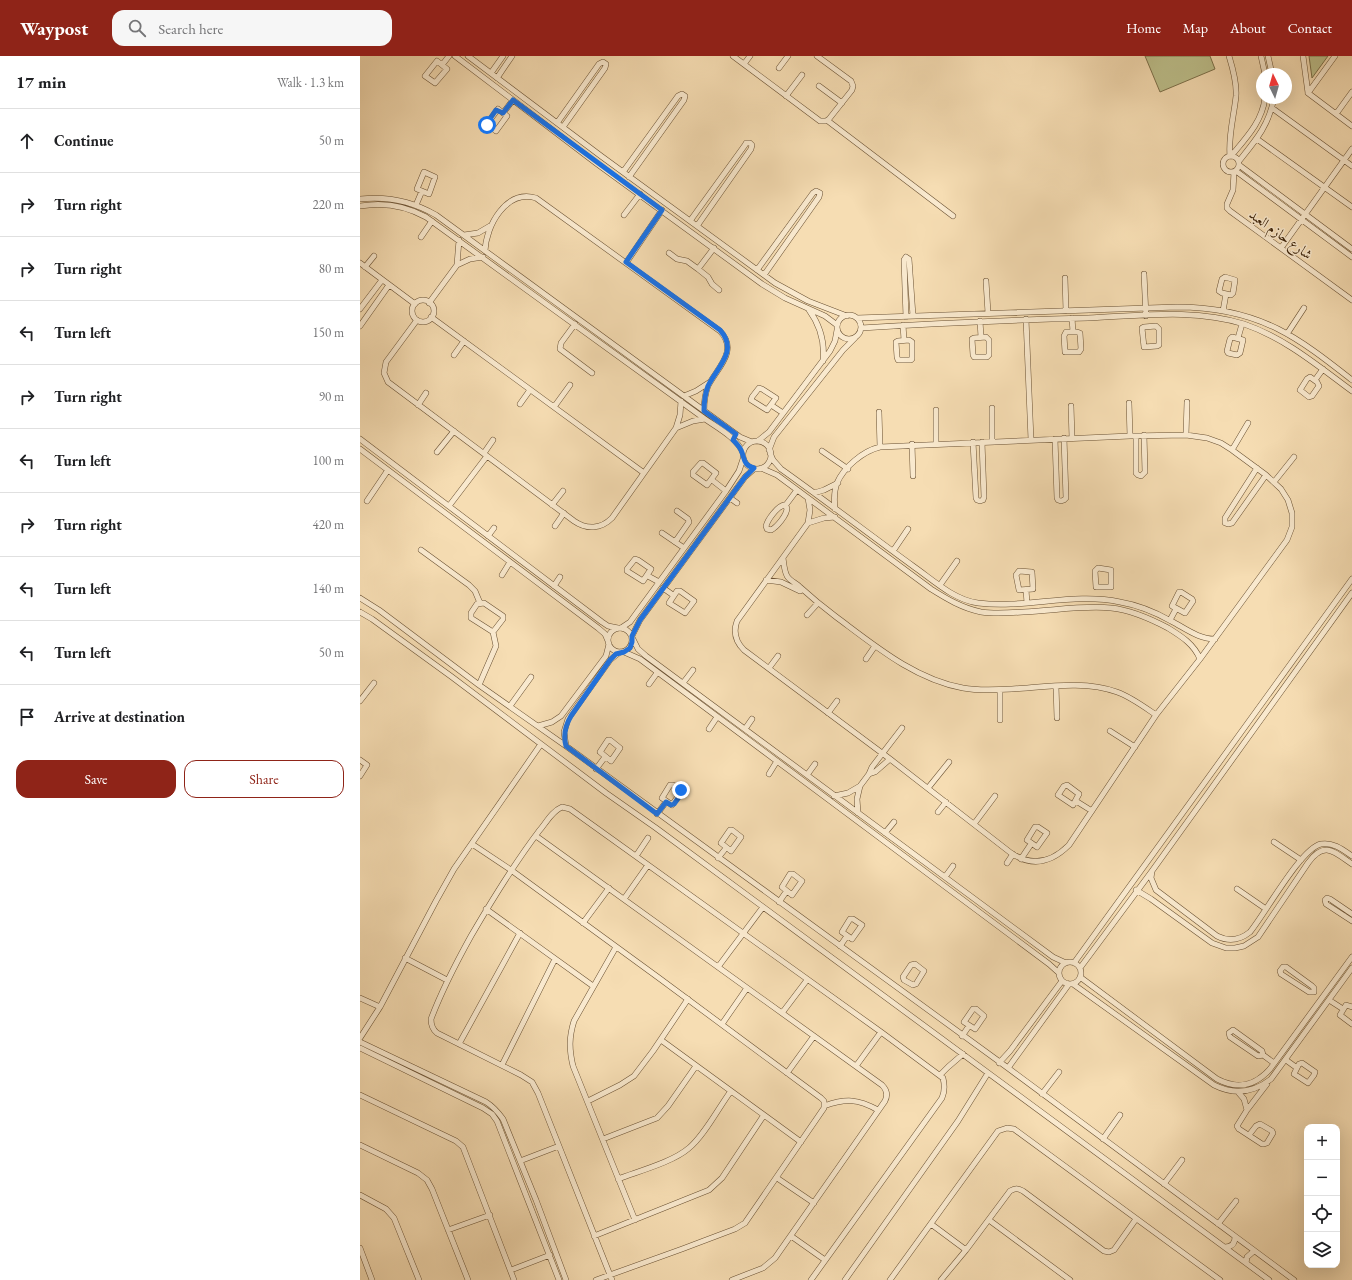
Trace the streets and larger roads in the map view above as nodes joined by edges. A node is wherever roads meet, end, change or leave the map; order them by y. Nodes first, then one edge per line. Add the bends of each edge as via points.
1 (449, 56) edge
2 (455, 56) edge
3 (468, 56) edge
4 (503, 56) edge
5 (512, 56) edge
6 (733, 56) edge
7 (750, 56) edge
8 (788, 56) edge
9 (817, 56) edge
10 (1229, 56) edge
11 (1261, 56) edge
12 (1268, 56) edge
13 (1302, 56) edge
14 (1335, 56) edge
15 (744, 64) junction
16 (442, 65) dead end
17 (779, 68) dead end
18 (1264, 68) edge
19 (1271, 68) edge
20 (491, 73) junction
21 (802, 75) dead end
22 (497, 78) junction
23 (584, 85) junction
24 (818, 86) dead end
25 (590, 89) junction
26 (1352, 92) edge
27 (1308, 93) junction
28 (786, 96) junction
29 (513, 100) junction
30 (842, 103) junction
31 (1264, 104) edge
32 (1273, 104) edge
33 (1272, 108) junction
34 (503, 113) dead end
35 (1336, 114) junction
36 (664, 116) junction
37 (670, 120) junction
38 (828, 121) junction
39 (557, 123) junction
40 (1352, 126) edge
41 (563, 127) junction
42 (1257, 139) junction
43 (1352, 149) edge
44 (601, 156) junction
45 (1230, 156) junction
46 (1344, 160) junction
47 (596, 163) junction
48 (732, 163) junction
49 (1239, 163) junction
50 (1352, 166) edge
51 (738, 167) junction
52 (623, 172) junction
53 (1235, 172) junction
54 (629, 177) junction
55 (1325, 187) junction
56 (422, 192) dead end
57 (640, 194) junction
58 (360, 199) edge
59 (416, 205) junction
60 (360, 206) edge
61 (1352, 206) edge
62 (662, 210) junction
63 (801, 210) junction
64 (624, 214) dead end
65 (807, 214) junction
66 (1306, 214) junction
67 (953, 216) dead end
68 (1302, 220) junction
69 (432, 221) junction
70 (690, 221) junction
71 (491, 225) junction
72 (696, 226) junction
73 (464, 235) junction
74 (420, 237) dead end
75 (460, 240) junction
76 (714, 248) junction
77 (1282, 248) junction
78 (1352, 248) edge
79 (485, 251) junction
80 (669, 253) dead end
81 (374, 256) dead end
82 (483, 257) junction
83 (1352, 257) edge
84 (626, 262) junction
85 (360, 263) edge
86 (503, 263) junction
87 (457, 265) junction
88 (751, 266) junction
89 (365, 267) junction
90 (499, 269) junction
91 (698, 269) junction
92 (757, 270) junction
93 (746, 273) junction
94 (904, 274) junction
95 (910, 274) junction
96 (1144, 274) dead end
97 (764, 275) junction
98 (1065, 278) dead end
99 (382, 280) junction
100 (986, 281) dead end
101 (388, 284) junction
102 (719, 290) dead end
103 (1226, 294) dead end
104 (1352, 300) edge
105 (429, 303) junction
106 (415, 304) junction
107 (1145, 308) junction
108 (1304, 308) dead end
109 (360, 310) edge
110 (808, 310) junction
111 (1066, 311) junction
112 (1223, 311) junction
113 (988, 313) junction
114 (847, 316) junction
115 (913, 316) junction
116 (1148, 316) junction
117 (431, 317) junction
118 (906, 317) junction
119 (857, 318) junction
120 (1072, 318) junction
121 (1026, 319) junction
122 (417, 320) junction
123 (980, 321) junction
124 (575, 324) junction
125 (1242, 324) junction
126 (903, 325) junction
127 (360, 326) edge
128 (1150, 326) junction
129 (837, 327) junction
130 (861, 328) junction
131 (1073, 332) junction
132 (1287, 334) junction
133 (981, 337) junction
134 (855, 338) junction
135 (1238, 338) dead end
136 (904, 340) junction
137 (464, 342) junction
138 (454, 355) dead end
139 (823, 362) junction
140 (1323, 369) junction
141 (592, 373) dead end
142 (1351, 378) edge
143 (1314, 380) dead end
144 (711, 381) junction
145 (570, 385) dead end
146 (530, 390) junction
147 (1352, 391) edge
148 (426, 393) dead end
149 (684, 396) junction
150 (681, 401) junction
151 (1187, 402) dead end
152 (1129, 403) dead end
153 (520, 404) dead end
154 (418, 405) junction
155 (771, 405) junction
156 (1071, 406) dead end
157 (554, 407) junction
158 (992, 408) dead end
159 (936, 410) dead end
160 (704, 411) junction
161 (879, 412) dead end
162 (783, 413) junction
163 (705, 419) junction
164 (1248, 423) dead end
165 (676, 428) junction
166 (454, 431) junction
167 (735, 433) junction
168 (1186, 435) junction
169 (1133, 436) junction
170 (1144, 436) junction
171 (731, 438) junction
172 (1064, 438) junction
173 (1072, 438) junction
174 (360, 439) edge
175 (1055, 439) junction
176 (493, 440) dead end
177 (1031, 440) junction
178 (758, 441) junction
179 (992, 441) junction
180 (752, 442) junction
181 (973, 442) junction
182 (982, 442) junction
183 (912, 444) junction
184 (936, 444) junction
185 (880, 447) junction
186 (360, 449) edge
187 (1232, 450) junction
188 (770, 451) junction
189 (822, 451) dead end
190 (437, 452) dead end
191 (743, 453) junction
192 (380, 454) junction
193 (486, 454) junction
194 (1294, 457) dead end
195 (743, 459) junction
196 (375, 460) junction
197 (754, 468) junction
198 (761, 468) junction
199 (1256, 468) junction
200 (781, 469) junction
201 (848, 469) junction
202 (388, 470) junction
203 (644, 473) junction
204 (777, 475) junction
205 (1266, 475) junction
206 (913, 476) dead end
207 (712, 480) junction
208 (984, 480) junction
209 (975, 481) junction
210 (1065, 481) junction
211 (838, 482) junction
212 (1056, 482) junction
213 (1274, 482) junction
214 (726, 490) junction
215 (797, 490) junction
216 (563, 491) dead end
217 (814, 493) junction
218 (730, 498) junction
219 (808, 498) junction
220 (366, 501) dead end
221 (737, 503) dead end
222 (552, 505) junction
223 (449, 506) junction
224 (785, 506) junction
225 (835, 508) junction
226 (677, 512) dead end
227 (564, 513) junction
228 (835, 517) junction
229 (808, 523) junction
230 (555, 526) dead end
231 (494, 528) dead end
232 (908, 529) dead end
233 (662, 533) dead end
234 (488, 536) junction
235 (675, 542) junction
236 (684, 548) junction
237 (421, 550) dead end
238 (893, 552) junction
239 (782, 558) junction
240 (957, 561) dead end
241 (510, 562) junction
242 (502, 575) dead end
243 (648, 576) junction
244 (560, 578) dead end
245 (1352, 579) edge
246 (766, 580) junction
247 (659, 582) junction
248 (940, 585) junction
249 (554, 586) junction
250 (664, 588) junction
251 (1102, 588) junction
252 (802, 590) junction
253 (1026, 590) junction
254 (1352, 593) edge
255 (673, 596) junction
256 (360, 598) edge
257 (1102, 599) junction
258 (1048, 601) junction
259 (480, 603) junction
260 (818, 603) junction
261 (1027, 603) junction
262 (1176, 610) junction
263 (1049, 611) junction
264 (360, 612) edge
265 (807, 615) dead end
266 (1170, 620) junction
267 (619, 628) junction
268 (492, 632) junction
269 (632, 638) junction
270 (1215, 639) junction
271 (609, 643) junction
272 (875, 646) junction
273 (622, 652) junction
274 (643, 654) junction
275 (778, 656) dead end
276 (866, 659) dead end
277 (1200, 659) junction
278 (640, 660) junction
279 (769, 668) junction
280 (692, 670) dead end
281 (657, 673) junction
282 (531, 677) dead end
283 (374, 683) dead end
284 (683, 683) junction
285 (649, 684) dead end
286 (479, 685) junction
287 (1056, 686) junction
288 (1000, 690) junction
289 (360, 700) edge
290 (836, 701) dead end
291 (510, 706) junction
292 (828, 713) junction
293 (1156, 715) junction
294 (717, 717) junction
295 (1057, 718) dead end
296 (752, 719) dead end
297 (1000, 720) dead end
298 (537, 726) junction
299 (708, 728) dead end
300 (902, 728) dead end
301 (745, 729) junction
302 (1110, 731) dead end
303 (763, 742) junction
304 (541, 744) junction
305 (566, 746) junction
306 (1135, 747) junction
307 (759, 748) junction
308 (882, 754) junction
309 (605, 757) dead end
310 (890, 759) junction
311 (360, 760) edge
312 (777, 761) junction
313 (949, 762) dead end
314 (815, 764) dead end
315 (596, 769) junction
316 (769, 774) dead end
317 (869, 774) junction
318 (807, 775) junction
319 (360, 776) edge
320 (860, 786) junction
321 (928, 788) junction
322 (834, 796) junction
323 (995, 796) dead end
324 (1076, 800) dead end
325 (666, 802) dead end
326 (946, 802) junction
327 (1092, 811) junction
328 (938, 812) dead end
329 (858, 813) junction
330 (657, 814) junction
331 (894, 822) dead end
332 (974, 824) junction
333 (885, 833) junction
334 (536, 836) junction
335 (648, 838) dead end
336 (1274, 842) dead end
337 (472, 844) junction
338 (1031, 844) dead end
339 (726, 848) dead end
340 (1013, 854) junction
341 (636, 856) junction
342 (1352, 856) edge
343 (718, 858) junction
344 (1020, 859) junction
345 (922, 860) junction
346 (1301, 860) junction
347 (1007, 863) dead end
348 (1352, 864) edge
349 (648, 865) junction
350 (918, 866) junction
351 (953, 866) dead end
352 (511, 870) junction
353 (1152, 871) junction
354 (945, 877) junction
355 (1283, 884) junction
356 (609, 888) junction
357 (1291, 888) junction
358 (1136, 890) junction
359 (1237, 890) dead end
360 (786, 892) dead end
361 (624, 899) junction
362 (779, 902) junction
363 (763, 907) junction
364 (1344, 908) junction
365 (486, 909) junction
366 (1266, 909) junction
367 (1340, 914) junction
368 (1352, 914) edge
369 (1352, 922) edge
370 (583, 923) junction
371 (520, 933) junction
372 (743, 933) junction
373 (847, 936) dead end
374 (840, 946) junction
375 (616, 947) junction
376 (1352, 957) edge
377 (405, 958) junction
378 (555, 959) junction
379 (1066, 963) junction
380 (1074, 963) junction
381 (718, 967) junction
382 (1080, 968) junction
383 (1352, 968) edge
384 (1059, 973) junction
385 (1338, 976) junction
386 (1080, 977) junction
387 (447, 980) junction
388 (807, 980) junction
389 (1343, 980) junction
390 (1062, 981) junction
391 (908, 982) dead end
392 (1071, 984) junction
393 (593, 986) junction
394 (747, 988) junction
395 (902, 991) junction
396 (1314, 992) junction
397 (360, 998) edge
398 (1322, 998) junction
399 (688, 999) junction
400 (1329, 1000) junction
401 (380, 1007) junction
402 (1352, 1007) edge
403 (1343, 1009) junction
404 (782, 1013) junction
405 (722, 1024) junction
406 (1352, 1024) edge
407 (969, 1026) dead end
408 (881, 1032) junction
409 (1156, 1033) junction
410 (814, 1036) junction
411 (962, 1036) junction
412 (360, 1038) edge
413 (661, 1040) junction
414 (1151, 1040) junction
415 (1248, 1040) junction
416 (360, 1042) edge
417 (459, 1044) junction
418 (1244, 1047) junction
419 (360, 1048) edge
420 (1010, 1050) junction
421 (963, 1054) junction
422 (1263, 1055) junction
423 (1016, 1056) junction
424 (1286, 1060) junction
425 (999, 1062) junction
426 (1274, 1063) junction
427 (502, 1065) junction
428 (696, 1066) junction
429 (856, 1066) junction
430 (1008, 1068) junction
431 (1297, 1068) dead end
432 (787, 1072) junction
433 (1059, 1072) dead end
434 (988, 1073) junction
435 (940, 1075) junction
436 (1271, 1079) junction
437 (731, 1091) junction
438 (1238, 1092) junction
439 (1042, 1094) junction
440 (360, 1095) edge
441 (588, 1101) junction
442 (824, 1106) junction
443 (878, 1110) junction
444 (1247, 1110) junction
445 (764, 1115) junction
446 (1120, 1115) dead end
447 (1249, 1135) junction
448 (1102, 1139) junction
449 (603, 1140) junction
450 (801, 1142) junction
451 (360, 1145) edge
452 (559, 1146) junction
453 (1182, 1160) dead end
454 (520, 1161) junction
455 (777, 1178) junction
456 (618, 1179) junction
457 (1164, 1184) junction
458 (360, 1195) edge
459 (536, 1200) junction
460 (1236, 1201) dead end
461 (529, 1203) junction
462 (814, 1203) junction
463 (490, 1215) junction
464 (1136, 1219) junction
465 (635, 1220) junction
466 (989, 1220) junction
467 (931, 1224) junction
468 (1218, 1224) junction
469 (448, 1230) junction
470 (594, 1236) junction
471 (791, 1236) junction
472 (1236, 1237) junction
473 (360, 1248) edge
474 (1225, 1248) junction
475 (966, 1250) junction
476 (1254, 1251) junction
477 (550, 1255) junction
478 (825, 1260) junction
479 (1246, 1263) junction
480 (511, 1270) junction
481 (611, 1278) edge
482 (372, 1280) edge
483 (419, 1280) edge
484 (468, 1280) edge
485 (514, 1280) edge
486 (559, 1280) edge
487 (566, 1280) edge
488 (596, 1280) edge
489 (732, 1280) edge
490 (811, 1280) edge
491 (845, 1280) edge
492 (890, 1280) edge
493 (942, 1280) edge
494 (1070, 1280) edge
495 (1220, 1280) edge
496 (1269, 1280) edge
497 (1294, 1280) edge

1 - 16 street
2 - 29 street
3 - 20 street
4 - 20 street
5 - 22 street
6 - 15 street
7 - 15 street
8 - 17 street
9 - 30 street via 852,82 853,88
10 - 45 street via 1235,77 1236,95 1229,143
11 - 18 street
12 - 19 street
13 - 27 street
14 - 27 street
15 - 28 street
20 - 22 street
21 - 28 street
22 - 39 street
23 - 25 street
23 - 25 street via 600,62 605,63 605,68
23 - 39 street
24 - 30 street
25 - 41 street
26 - 35 street
27 - 35 street
28 - 38 street via 820,121
29 - 34 street
29 - 47 street
30 - 38 street
31 - 45 street via 1256,126
32 - 33 street
33 - 42 street
33 - 46 street
35 - 40 street
36 - 37 street
36 - 37 street via 680,94 684,94 684,100
36 - 52 street
37 - 54 street
38 - 67 street
39 - 41 street
41 - 44 street
42 - 49 street
42 - 55 street
43 - 46 street
44 - 47 street
44 - 52 street
45 - 49 street via 1234,156
45 - 53 street via 1225,158 1222,164 1226,171
46 - 50 street
46 - 55 street
47 - 57 street
48 - 51 street
48 - 51 street via 746,143 750,143 750,149
48 - 70 street
49 - 53 street
49 - 66 street
51 - 72 street
52 - 54 street
53 - 68 street
53 - 77 street, شارع حازم العبد via 1227,208
54 - 70 street
55 - 61 street
55 - 66 street
56 - 59 street
57 - 62 street
57 - 64 street
58 - 59 street via 393,199
59 - 73 street via 436,214
60 - 69 street via 400,206
62 - 76 street
62 - 84 street
63 - 65 street
63 - 65 street via 814,191 818,191 820,193
63 - 92 street
65 - 97 street
66 - 68 street
66 - 78 street
68 - 77 street
68 - 83 street
69 - 74 street
69 - 75 street
70 - 72 street
71 - 73 street via 478,233
71 - 79 street
71 - 84 street via 509,202 520,197 532,197
72 - 88 street
73 - 79 street
75 - 82 street
75 - 87 street
76 - 91 street
76 - 93 street
77 - 104 street, شارع حازم العبد
79 - 86 street
80 - 91 street via 677,259 688,261
81 - 89 street
82 - 87 street
82 - 90 street
84 - 144 street via 723,334 727,353
85 - 89 street
86 - 90 street
86 - 149 street
87 - 105 street
88 - 92 street
88 - 93 street
89 - 99 street
90 - 124 street
91 - 102 street
92 - 97 street
93 - 110 street
94 - 95 street
94 - 95 street via 906,257 909,259
94 - 118 street
95 - 115 street
96 - 107 street
97 - 114 street via 799,297
98 - 111 street
99 - 101 street
99 - 109 street
100 - 113 street
101 - 106 street
101 - 127 street
103 - 112 street
105 - 106 street via 422,301
105 - 117 street via 433,310
106 - 122 street via 412,314
107 - 111 street
107 - 112 street via 1187,307
107 - 116 street
108 - 132 street
110 - 129 street via 825,316
110 - 139 street via 820,331 824,349
111 - 113 street
112 - 132 street via 1260,321
113 - 115 street
114 - 119 street
114 - 129 street via 842,318
115 - 118 street
116 - 120 street
116 - 125 street via 1199,315
116 - 128 street
117 - 122 street via 425,322
117 - 137 street
118 - 119 street
119 - 130 street
120 - 121 street
120 - 131 street
121 - 123 street
121 - 177 street
122 - 154 street via 386,362 384,369 388,382
123 - 126 street
123 - 133 street
124 - 141 street via 561,343 560,349
124 - 150 street
125 - 135 street
125 - 140 street via 1281,340
126 - 130 street
126 - 136 street
128 - 128 street via 1142,328 1145,347 1157,346 1160,343 1159,328
129 - 134 street via 844,338
129 - 139 street via 833,346
130 - 134 street
131 - 131 street via 1064,334 1066,352 1081,350 1080,333
132 - 142 street
133 - 133 street via 972,339 974,358 989,355 988,338
134 - 188 street via 774,437
136 - 136 street via 896,342 898,360 911,360 912,342
137 - 138 street
137 - 146 street
139 - 162 street
140 - 143 street
140 - 147 street
144 - 149 street
144 - 160 street via 705,396
145 - 157 street
146 - 153 street
146 - 157 street
148 - 154 street
149 - 160 street
150 - 163 street
150 - 165 street
151 - 168 street
152 - 169 street
154 - 166 street
155 - 155 street via 776,400 775,397 762,388 758,389 752,401 765,410
155 - 162 street
156 - 173 street
157 - 203 street
158 - 179 street
159 - 184 street
160 - 167 street
161 - 185 street
162 - 178 street via 769,432
163 - 165 street
163 - 171 street
164 - 187 street
165 - 203 street
166 - 190 street
166 - 193 street
167 - 171 street
167 - 180 street
168 - 170 street
168 - 187 street via 1207,438
169 - 170 street
169 - 170 street via 1136,472 1141,476 1145,472
169 - 173 street
171 - 191 street
172 - 173 street
172 - 175 street
172 - 210 street
174 - 192 street
175 - 177 street
175 - 212 street
176 - 193 street
177 - 179 street
178 - 180 street
178 - 188 street via 764,443
179 - 182 street
180 - 191 street
181 - 182 street
181 - 184 street
181 - 209 street
182 - 208 street
183 - 184 street
183 - 185 street
183 - 206 street
185 - 201 street via 865,453
186 - 196 street
187 - 199 street
188 - 198 street via 768,462
188 - 200 street
189 - 201 street
191 - 195 street
192 - 196 street
192 - 223 street
193 - 222 street
193 - 223 street
194 - 213 street
195 - 197 street
195 - 214 street via 739,471
196 - 202 street
197 - 198 street
197 - 218 street
198 - 204 street
199 - 205 street
199 - 205 street via 1224,518 1225,523 1232,523
200 - 204 street
200 - 217 street
201 - 211 street
202 - 220 street
202 - 241 street
203 - 227 street via 615,515 605,524 587,527 578,524
204 - 215 street
205 - 213 street
207 - 207 street via 715,472 703,463 693,472 693,476 706,485
207 - 214 street
208 - 209 street
208 - 209 street via 984,497 980,501 976,498
210 - 212 street
210 - 212 street via 1066,498 1061,501 1057,498
211 - 217 street
211 - 225 street
213 - 270 street via 1290,506 1290,534
214 - 236 street
215 - 219 street
215 - 224 street
216 - 222 street
217 - 225 street
218 - 221 street
218 - 250 street
219 - 228 street
219 - 229 street
222 - 227 street
223 - 234 street
224 - 224 street via 780,506 767,522 768,529 774,528 787,512
225 - 238 street
226 - 235 street via 689,522
227 - 230 street
228 - 229 street
228 - 263 street via 931,589 964,608 990,613
229 - 239 street
231 - 234 street
232 - 238 street
233 - 235 street
234 - 249 street
235 - 236 street
236 - 247 street
237 - 259 street via 469,585
238 - 248 street
239 - 246 street
239 - 252 street via 787,576
240 - 248 street
241 - 242 street
241 - 271 street via 602,630
243 - 243 street via 651,568 637,559 627,569 628,573 642,581
243 - 247 street
244 - 249 street
245 - 380 street
246 - 252 street via 781,582
246 - 279 street via 737,621 735,633 741,647
247 - 267 street via 634,617
248 - 261 street via 977,603
249 - 267 street via 608,626
250 - 255 street
250 - 269 street via 640,620
251 - 251 street via 1112,586 1110,569 1096,570 1096,586
251 - 257 street
252 - 260 street
253 - 253 street via 1034,588 1032,572 1018,572 1018,589
253 - 261 street
254 - 353 street
255 - 255 street via 671,605 686,613 693,600 679,591
256 - 286 street
257 - 258 street
257 - 266 street via 1127,603
258 - 261 street
258 - 263 street
259 - 268 street via 471,613 471,618
259 - 268 street via 484,603 504,617
260 - 265 street
260 - 272 street
262 - 262 street via 1186,612 1192,599 1178,592 1171,605
262 - 266 street
263 - 277 street via 1105,608 1141,616 1162,625 1187,641
264 - 304 street
266 - 270 street via 1197,636
267 - 269 street via 629,632
267 - 271 street via 611,633
268 - 286 street via 496,647
269 - 273 street via 630,648
269 - 274 street
270 - 277 street
271 - 273 street via 614,651
271 - 298 street via 606,656 561,716 552,722
272 - 276 street
272 - 288 street via 911,668 945,684 970,689
273 - 278 street
273 - 305 street via 610,660 568,719 564,732
274 - 278 street
274 - 284 street
275 - 279 street
277 - 293 street
278 - 281 street
279 - 292 street
280 - 284 street
281 - 285 street
281 - 294 street
282 - 291 street
283 - 289 street
284 - 301 street
286 - 291 street
287 - 288 street
287 - 293 street via 1087,685 1108,689 1130,698
287 - 295 street
288 - 297 street
290 - 292 street
291 - 298 street
292 - 308 street
293 - 306 street
294 - 299 street
294 - 307 street
296 - 301 street
298 - 305 street
300 - 308 street
301 - 303 street
302 - 306 street
303 - 307 street
303 - 318 street
304 - 337 street
304 - 363 street
305 - 315 street
306 - 327 street
307 - 312 street
308 - 310 street
308 - 317 street
309 - 315 street
310 - 317 street
310 - 321 street
311 - 319 street via 367,766
312 - 316 street
312 - 350 street
313 - 321 street
314 - 318 street
315 - 330 street
317 - 320 street
318 - 322 street
320 - 322 street
320 - 329 street via 857,799
321 - 326 street
322 - 329 street
323 - 332 street
324 - 327 street
325 - 330 street
326 - 328 street
326 - 332 street
327 - 344 street via 1069,845 1057,856 1030,862
329 - 333 street
330 - 343 street
331 - 333 street
332 - 340 street
333 - 345 street
334 - 341 street via 555,812 566,807
334 - 352 street
334 - 356 street
335 - 341 street
336 - 346 street
337 - 352 street
337 - 377 street
338 - 344 street
339 - 343 street
340 - 344 street
340 - 347 street
341 - 349 street
342 - 346 street via 1332,844 1320,844
343 - 362 street
345 - 350 street
345 - 354 street
346 - 355 street
348 - 357 street via 1335,852 1321,850 1313,856
349 - 361 street
349 - 372 street
350 - 384 street
351 - 354 street
352 - 365 street
352 - 370 street
353 - 358 street
353 - 366 street via 1153,884 1161,895 1222,938 1233,940 1246,935 1256,926
354 - 379 street via 1053,957
355 - 357 street
355 - 366 street
356 - 361 street
356 - 370 street
357 - 358 street via 1258,937 1244,946 1235,948 1212,943
358 - 382 street
359 - 366 street
360 - 362 street
361 - 381 street
362 - 374 street
363 - 372 street
363 - 421 street
364 - 367 street
364 - 367 street via 1329,898 1325,900 1326,904
364 - 368 street
365 - 371 street
365 - 387 street
367 - 369 street
370 - 375 street
371 - 378 street
371 - 417 street
372 - 381 street
372 - 388 street
373 - 374 street
374 - 395 street
375 - 393 street
375 - 399 street
376 - 385 street
377 - 387 street
377 - 401 street
378 - 393 street
378 - 427 street
379 - 380 street
379 - 384 street
380 - 382 street
381 - 394 street
382 - 386 street
383 - 389 street
384 - 390 street
385 - 389 street
385 - 398 street
386 - 392 street
386 - 409 street
387 - 417 street via 431,1024 433,1030
388 - 404 street
388 - 408 street
389 - 400 street
390 - 392 street
390 - 420 street
391 - 395 street
392 - 414 street
392 - 423 street
393 - 441 street via 574,1021 569,1044 573,1066
394 - 404 street
394 - 405 street
395 - 411 street
396 - 396 street via 1312,986 1286,967 1280,969 1281,974 1308,992
396 - 398 street
397 - 401 street
398 - 426 street
399 - 405 street
399 - 413 street
400 - 403 street
400 - 424 street
401 - 412 street
402 - 403 street via 1347,1004
403 - 406 street via 1340,1016
404 - 410 street
405 - 432 street
407 - 411 street
408 - 429 street
408 - 435 street
409 - 414 street
409 - 426 street via 1217,1079 1232,1085 1258,1080
410 - 429 street
410 - 432 street
411 - 425 street
413 - 428 street
413 - 441 street via 629,1080
414 - 438 street via 1214,1085
415 - 418 street
415 - 418 street via 1233,1030 1229,1033 1230,1037
415 - 422 street via 1263,1052
416 - 454 street via 490,1105 503,1120
417 - 427 street
418 - 422 street via 1260,1056
419 - 461 street via 492,1114
420 - 423 street
420 - 425 street
421 - 434 street
421 - 435 street
422 - 426 street
423 - 430 street
424 - 431 street
424 - 436 street
425 - 430 street
427 - 452 street via 532,1082
428 - 437 street
428 - 449 street via 668,1106 656,1118
429 - 443 street via 886,1090 886,1098
430 - 439 street
432 - 442 street via 821,1098
433 - 439 street
434 - 474 street
434 - 491 street via 958,1121
435 - 478 street via 945,1085 942,1098
436 - 438 street via 1256,1088
436 - 444 street
437 - 445 street
437 - 456 street via 698,1139 688,1149 671,1159
438 - 444 street via 1244,1099
439 - 448 street
440 - 463 street via 459,1143 465,1151
441 - 449 street
442 - 443 street via 852,1100 866,1103
442 - 450 street
443 - 462 street
444 - 447 street via 1237,1126
445 - 450 street
445 - 465 street via 715,1185 701,1194
446 - 448 street
447 - 447 street via 1265,1144 1273,1132 1260,1124
448 - 457 street
449 - 456 street
450 - 455 street
451 - 469 street via 418,1173 427,1180
452 - 454 street
452 - 470 street
453 - 457 street
454 - 459 street
455 - 462 street
455 - 481 street via 749,1219 741,1226
456 - 465 street
457 - 468 street
458 - 483 street via 386,1209 394,1218
459 - 461 street
459 - 487 street
460 - 468 street
461 - 477 street
462 - 471 street
463 - 469 street
463 - 480 street
464 - 466 street via 1114,1250 1109,1252 1104,1251 1020,1189 1010,1191
464 - 467 street via 1014,1130 1007,1128 998,1131
464 - 495 street
465 - 470 street
466 - 475 street
466 - 494 street
467 - 475 street
467 - 492 street
468 - 472 street
469 - 484 street
470 - 481 street
471 - 478 street
471 - 489 street via 781,1252 769,1264
472 - 474 street via 1233,1244
472 - 476 street
473 - 482 street
474 - 479 street
475 - 493 street
476 - 479 street via 1247,1257
476 - 497 street
477 - 480 street
477 - 486 street
478 - 490 street
479 - 496 street
480 - 485 street
481 - 488 street

